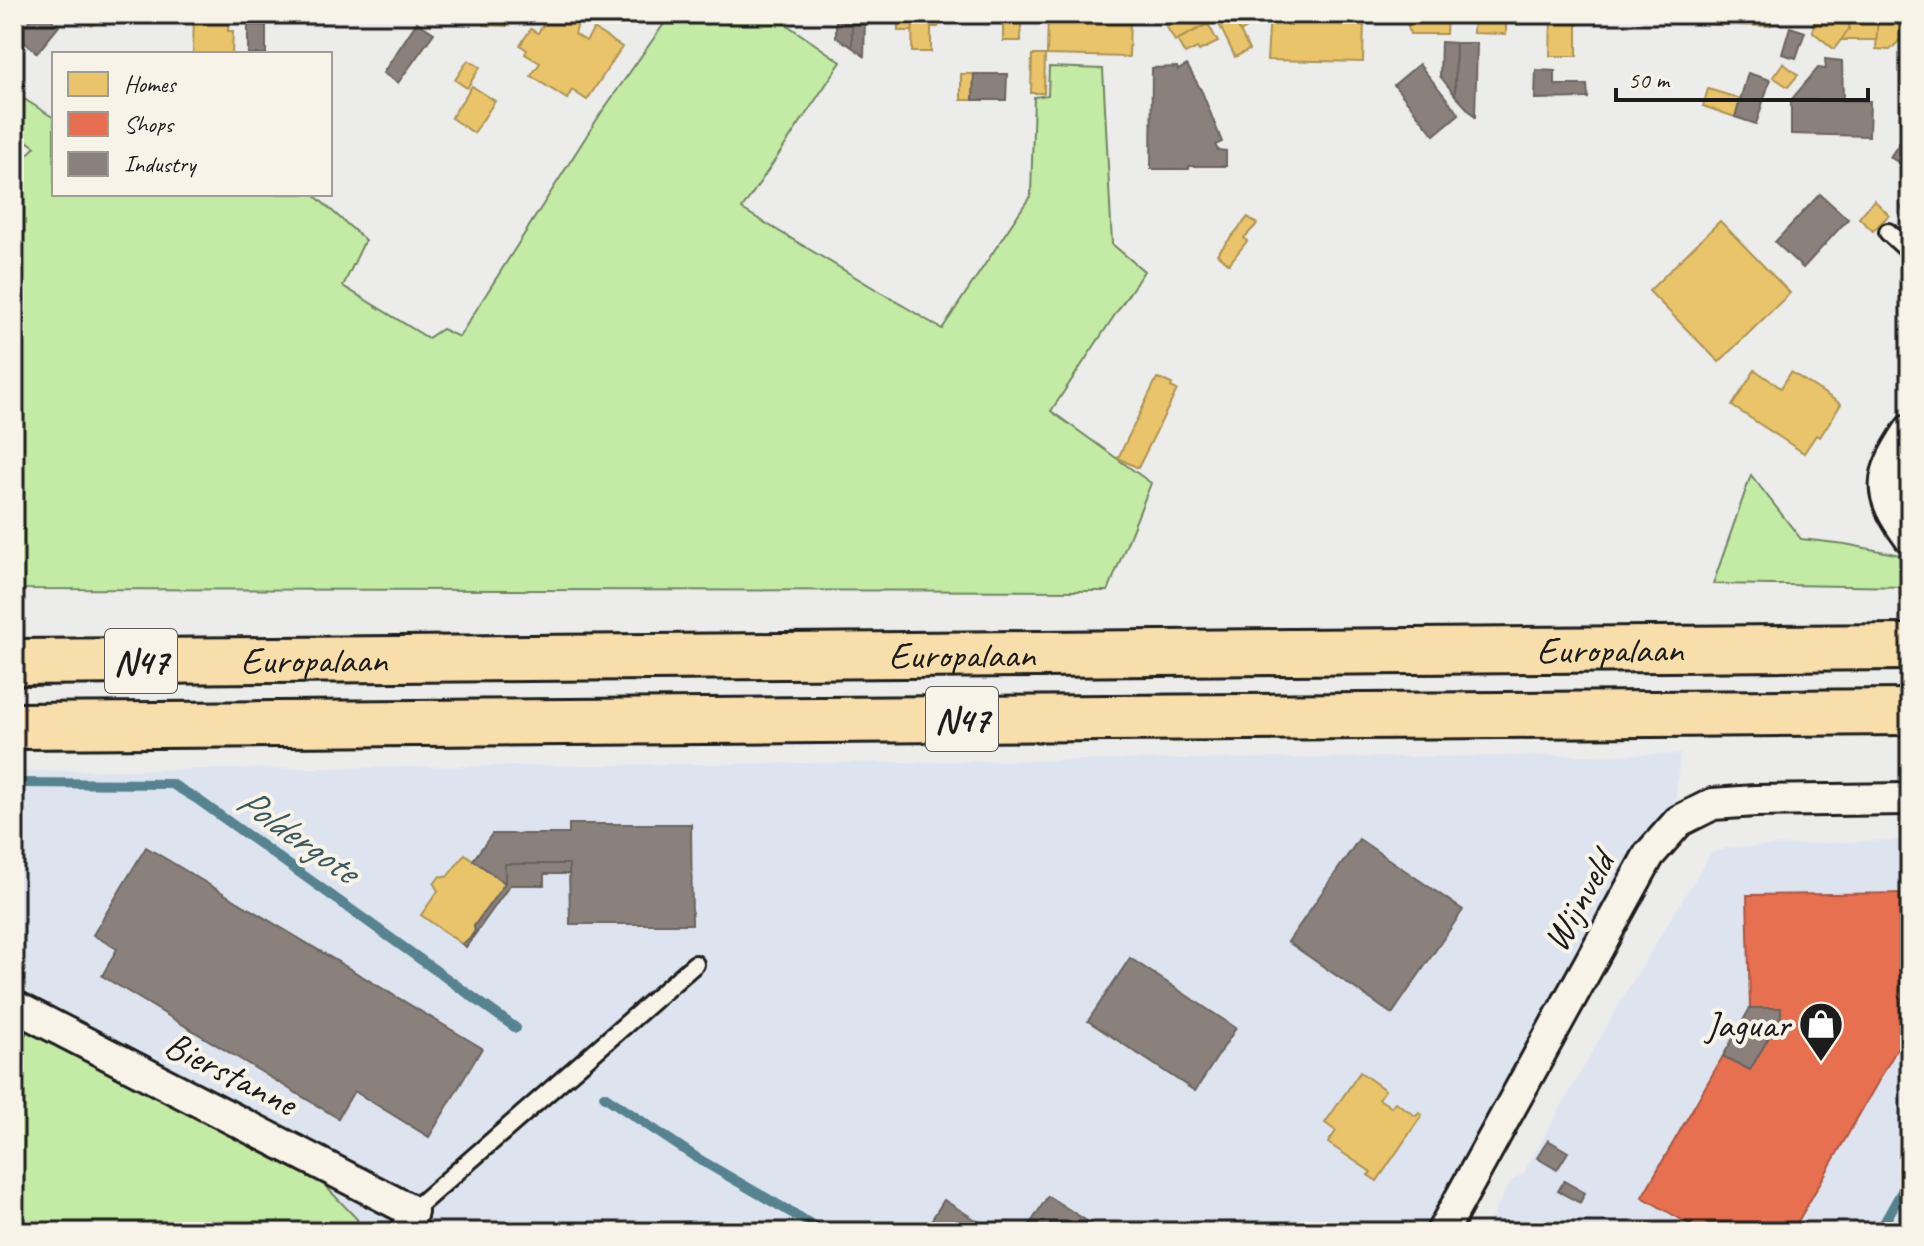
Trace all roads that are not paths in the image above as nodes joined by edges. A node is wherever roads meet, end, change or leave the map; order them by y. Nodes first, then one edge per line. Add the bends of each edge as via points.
1 (1888, 232) dead end
2 (1910, 252) edge
3 (1910, 430) edge
4 (1910, 538) edge
5 (1910, 647) edge
6 (14, 662) edge
7 (1910, 712) edge
8 (14, 726) edge
9 (1910, 799) edge
10 (695, 964) dead end
11 (14, 1006) edge
12 (409, 1222) edge
13 (1442, 1232) edge

1 - 2 lane
3 - 4 street via 1885,475 1894,515
5 - 6 highway, Europalaan / N47
7 - 8 highway, Europalaan / N47
9 - 13 street, Wijnveld via 1713,804 1679,821 1649,855
10 - 12 lane
11 - 12 street, Bierstanne

